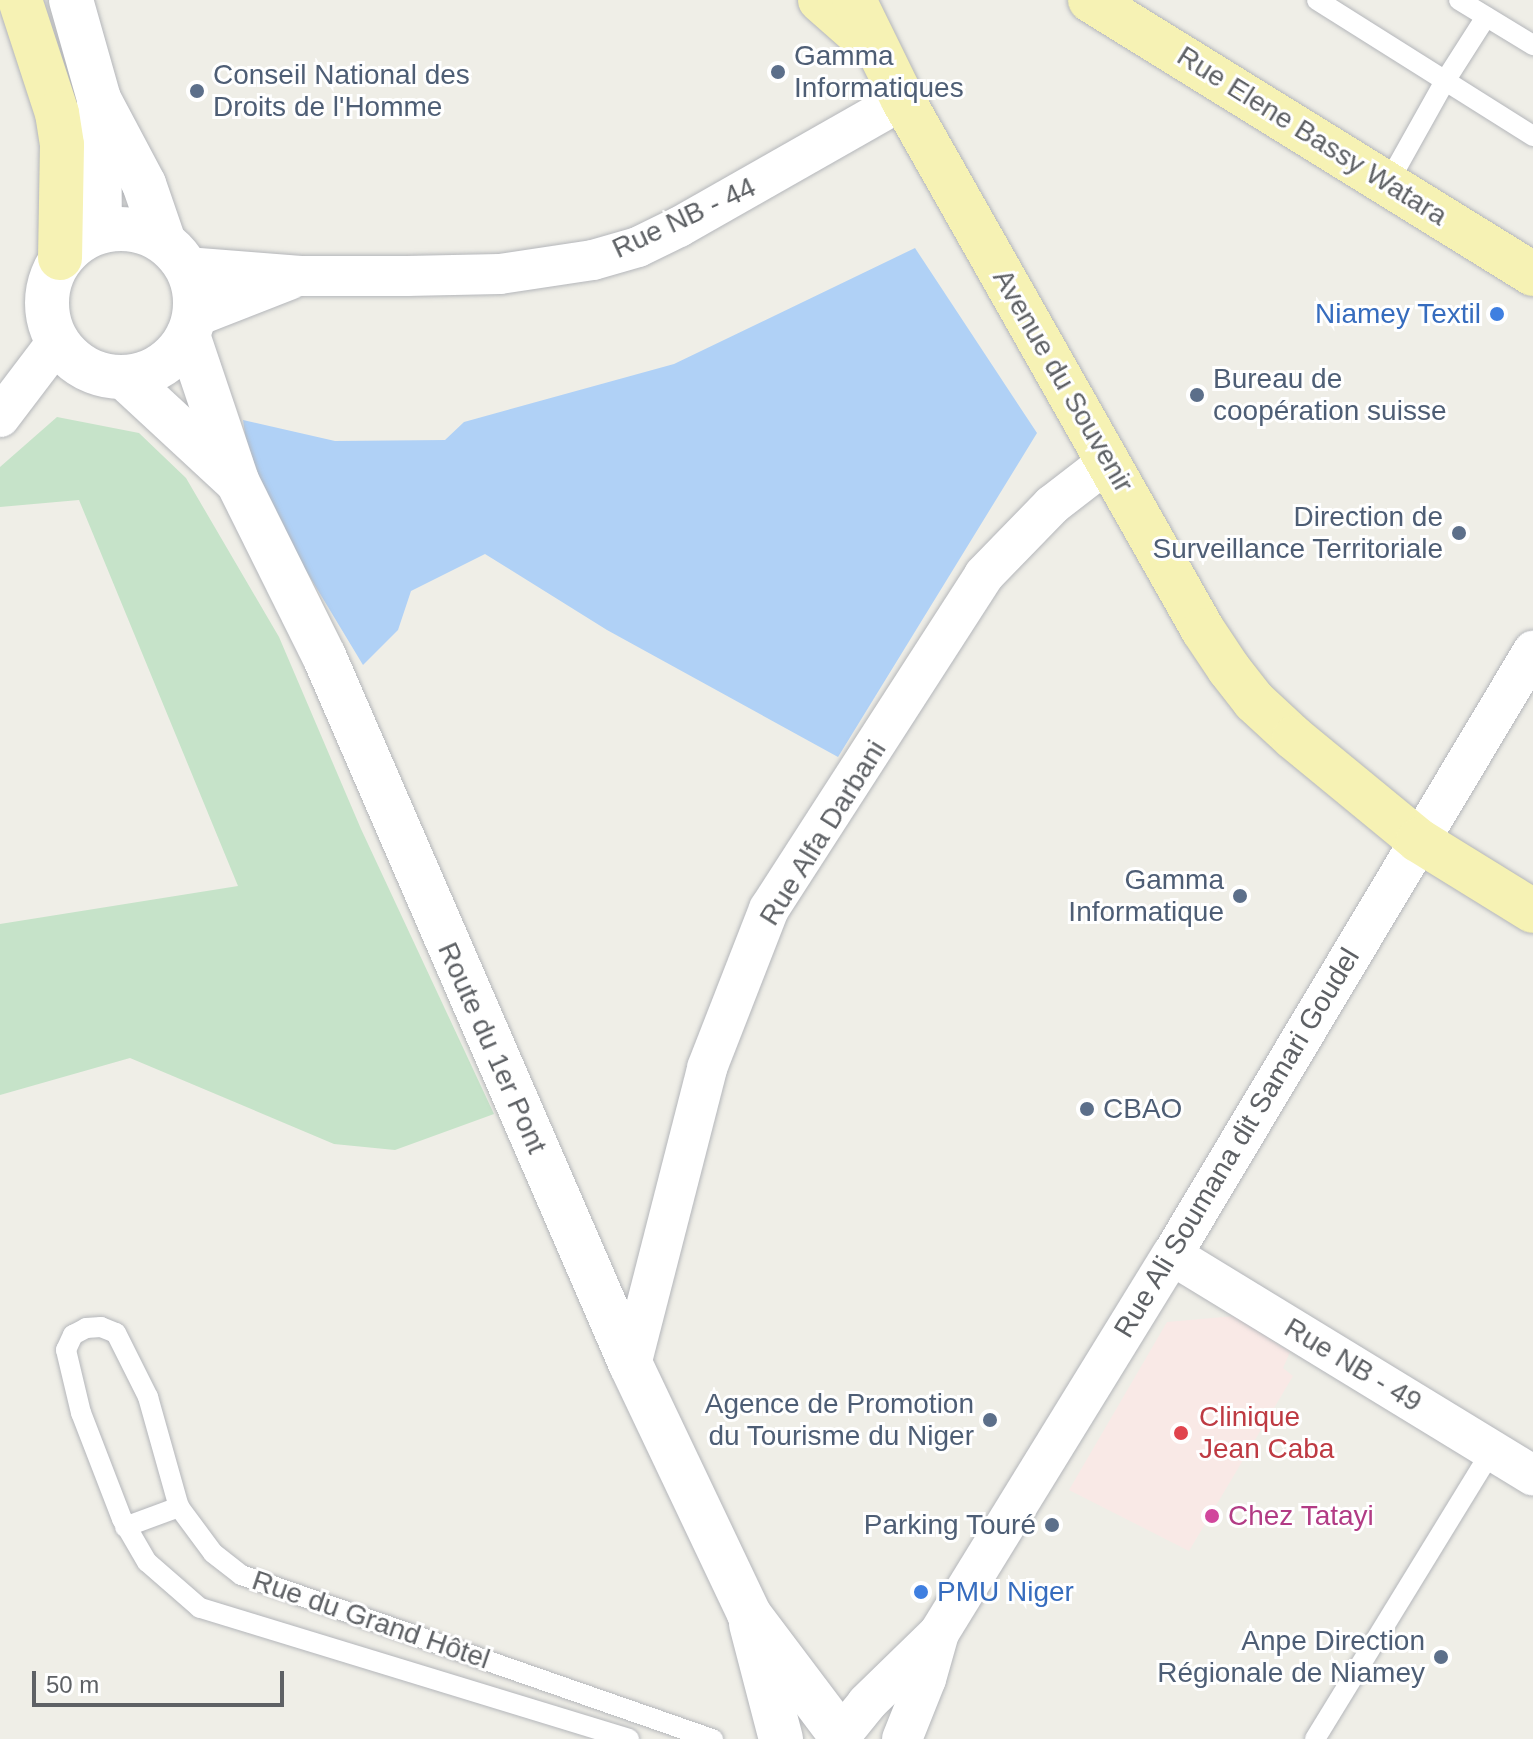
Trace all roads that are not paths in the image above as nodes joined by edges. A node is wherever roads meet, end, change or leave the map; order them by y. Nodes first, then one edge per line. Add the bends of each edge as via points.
1 (20, 0) edge
2 (71, 0) edge
3 (820, 0) edge
4 (854, 0) edge
5 (1090, 0) edge
6 (1317, 0) edge
7 (1459, 0) edge
8 (1486, 17) junction
9 (1533, 45) edge
10 (877, 50) junction
11 (1445, 81) junction
12 (99, 99) junction
13 (903, 100) junction
14 (1533, 136) edge
15 (1388, 183) junction
16 (100, 231) junction
17 (175, 254) junction
18 (60, 258) junction
19 (1533, 274) edge
20 (301, 276) junction
21 (191, 326) junction
22 (57, 342) junction
23 (125, 378) junction
24 (0, 417) edge
25 (1109, 461) junction
26 (237, 481) junction
27 (1533, 651) edge
28 (1418, 840) junction
29 (1533, 911) edge
30 (1172, 1255) junction
31 (631, 1365) junction
32 (1492, 1450) junction
33 (1533, 1475) edge
34 (179, 1507) junction
35 (125, 1527) junction
36 (749, 1614) junction
37 (939, 1633) junction
38 (839, 1736) edge
39 (629, 1739) edge
40 (713, 1739) edge
41 (781, 1739) edge
42 (902, 1739) edge
43 (1315, 1739) edge

1 - 18 main road via 57,113 62,145
2 - 12 street
3 - 10 main road
4 - 10 main road, Avenue du Souvenir
5 - 15 main road, Rue Elene Bassy Watara
6 - 11 lane
7 - 8 lane
8 - 9 lane
8 - 11 lane
10 - 13 main road, Avenue du Souvenir
11 - 14 lane
11 - 15 lane
12 - 16 street
12 - 17 street
13 - 20 street, Rue NB - 44 via 638,247 593,260 500,274
13 - 25 main road, Avenue du Souvenir
15 - 19 main road, Rue Elene Bassy Watara
16 - 17 street via 144,232
16 - 18 street via 78,241
17 - 20 street, Rue NB - 44
17 - 21 street via 195,297
18 - 22 street via 46,299
20 - 21 street, Rue NB - 44
21 - 23 street via 163,365
21 - 26 street, Route du 1er Pont
22 - 23 street via 86,369
22 - 24 street
23 - 26 street, Route du 1er Pont
25 - 28 main road, Avenue du Souvenir via 1203,630 1254,701
25 - 31 street, Rue Alfa Darbani via 1052,505 984,575 769,909 707,1068
26 - 31 street, Route du 1er Pont via 324,656
27 - 28 street, Rue Ali Soumana dit Samari Goudel
28 - 29 main road, Avenue du Souvenir
28 - 30 street, Rue Ali Soumana dit Samari Goudel
30 - 32 street, Rue NB - 49
30 - 37 street, Rue Ali Soumana dit Samari Goudel
31 - 36 street, Route du 1er Pont
32 - 33 street, Rue NB - 49
32 - 43 lane
34 - 35 lane
34 - 35 lane, Rue du Grand Hôtel via 148,1397 116,1333 86,1328 73,1335 66,1350 81,1413
34 - 40 lane, Rue du Grand Hôtel via 213,1553 241,1575
35 - 39 lane, Rue du Grand Hôtel via 147,1562 200,1608
36 - 38 street, Route du 1er Pont
36 - 41 street, Route du 1er Pont
37 - 38 street, Rue Ali Soumana dit Samari Goudel
37 - 42 street, Rue Ali Soumana dit Samari Goudel

